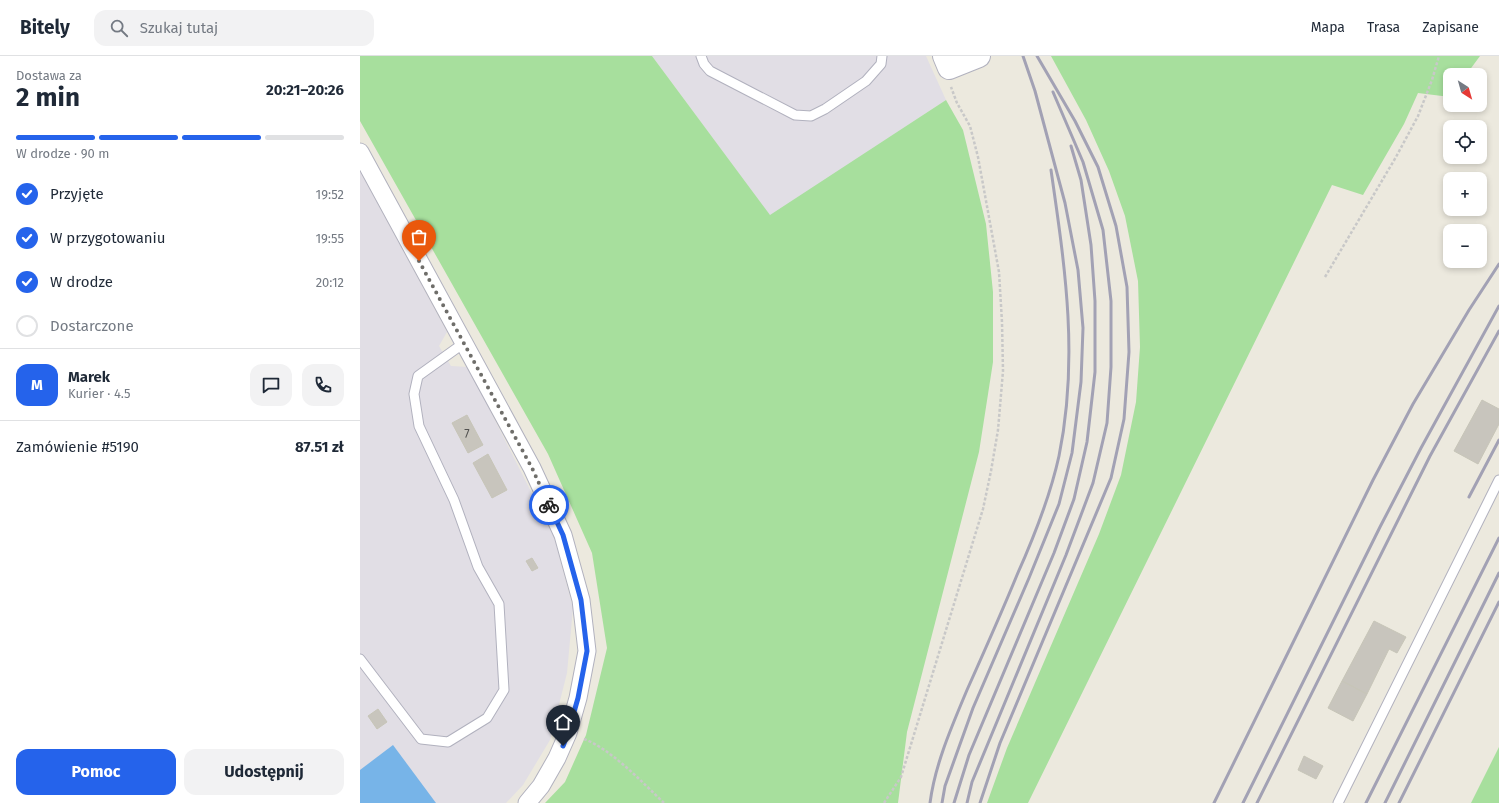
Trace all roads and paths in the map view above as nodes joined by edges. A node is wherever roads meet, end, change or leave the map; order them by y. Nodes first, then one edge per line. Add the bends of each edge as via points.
1 (701, 56) edge
2 (882, 56) edge
3 (979, 56) edge
4 (1438, 56) edge
5 (946, 62) edge
6 (360, 152) edge
7 (1325, 277) dead end
8 (464, 343) junction
9 (1499, 480) edge
10 (360, 659) edge
11 (568, 733) junction
12 (527, 803) edge
13 (664, 803) edge
14 (884, 803) edge
15 (1338, 803) edge

1 - 2 lane via 710,71 795,115 811,116 866,81 881,64
3 - 5 street
4 - 7 path via 1418,116
5 - 14 path via 951,86 970,126 999,272 1003,371 998,430 980,517 900,777
6 - 8 street
8 - 10 lane via 418,376 414,394 419,426 454,500 478,567 499,604 504,690 487,718 448,742 421,739
8 - 11 street via 532,468 563,535 581,600 587,651
9 - 15 lane
11 - 12 street via 541,786
11 - 13 path via 591,741 612,756

